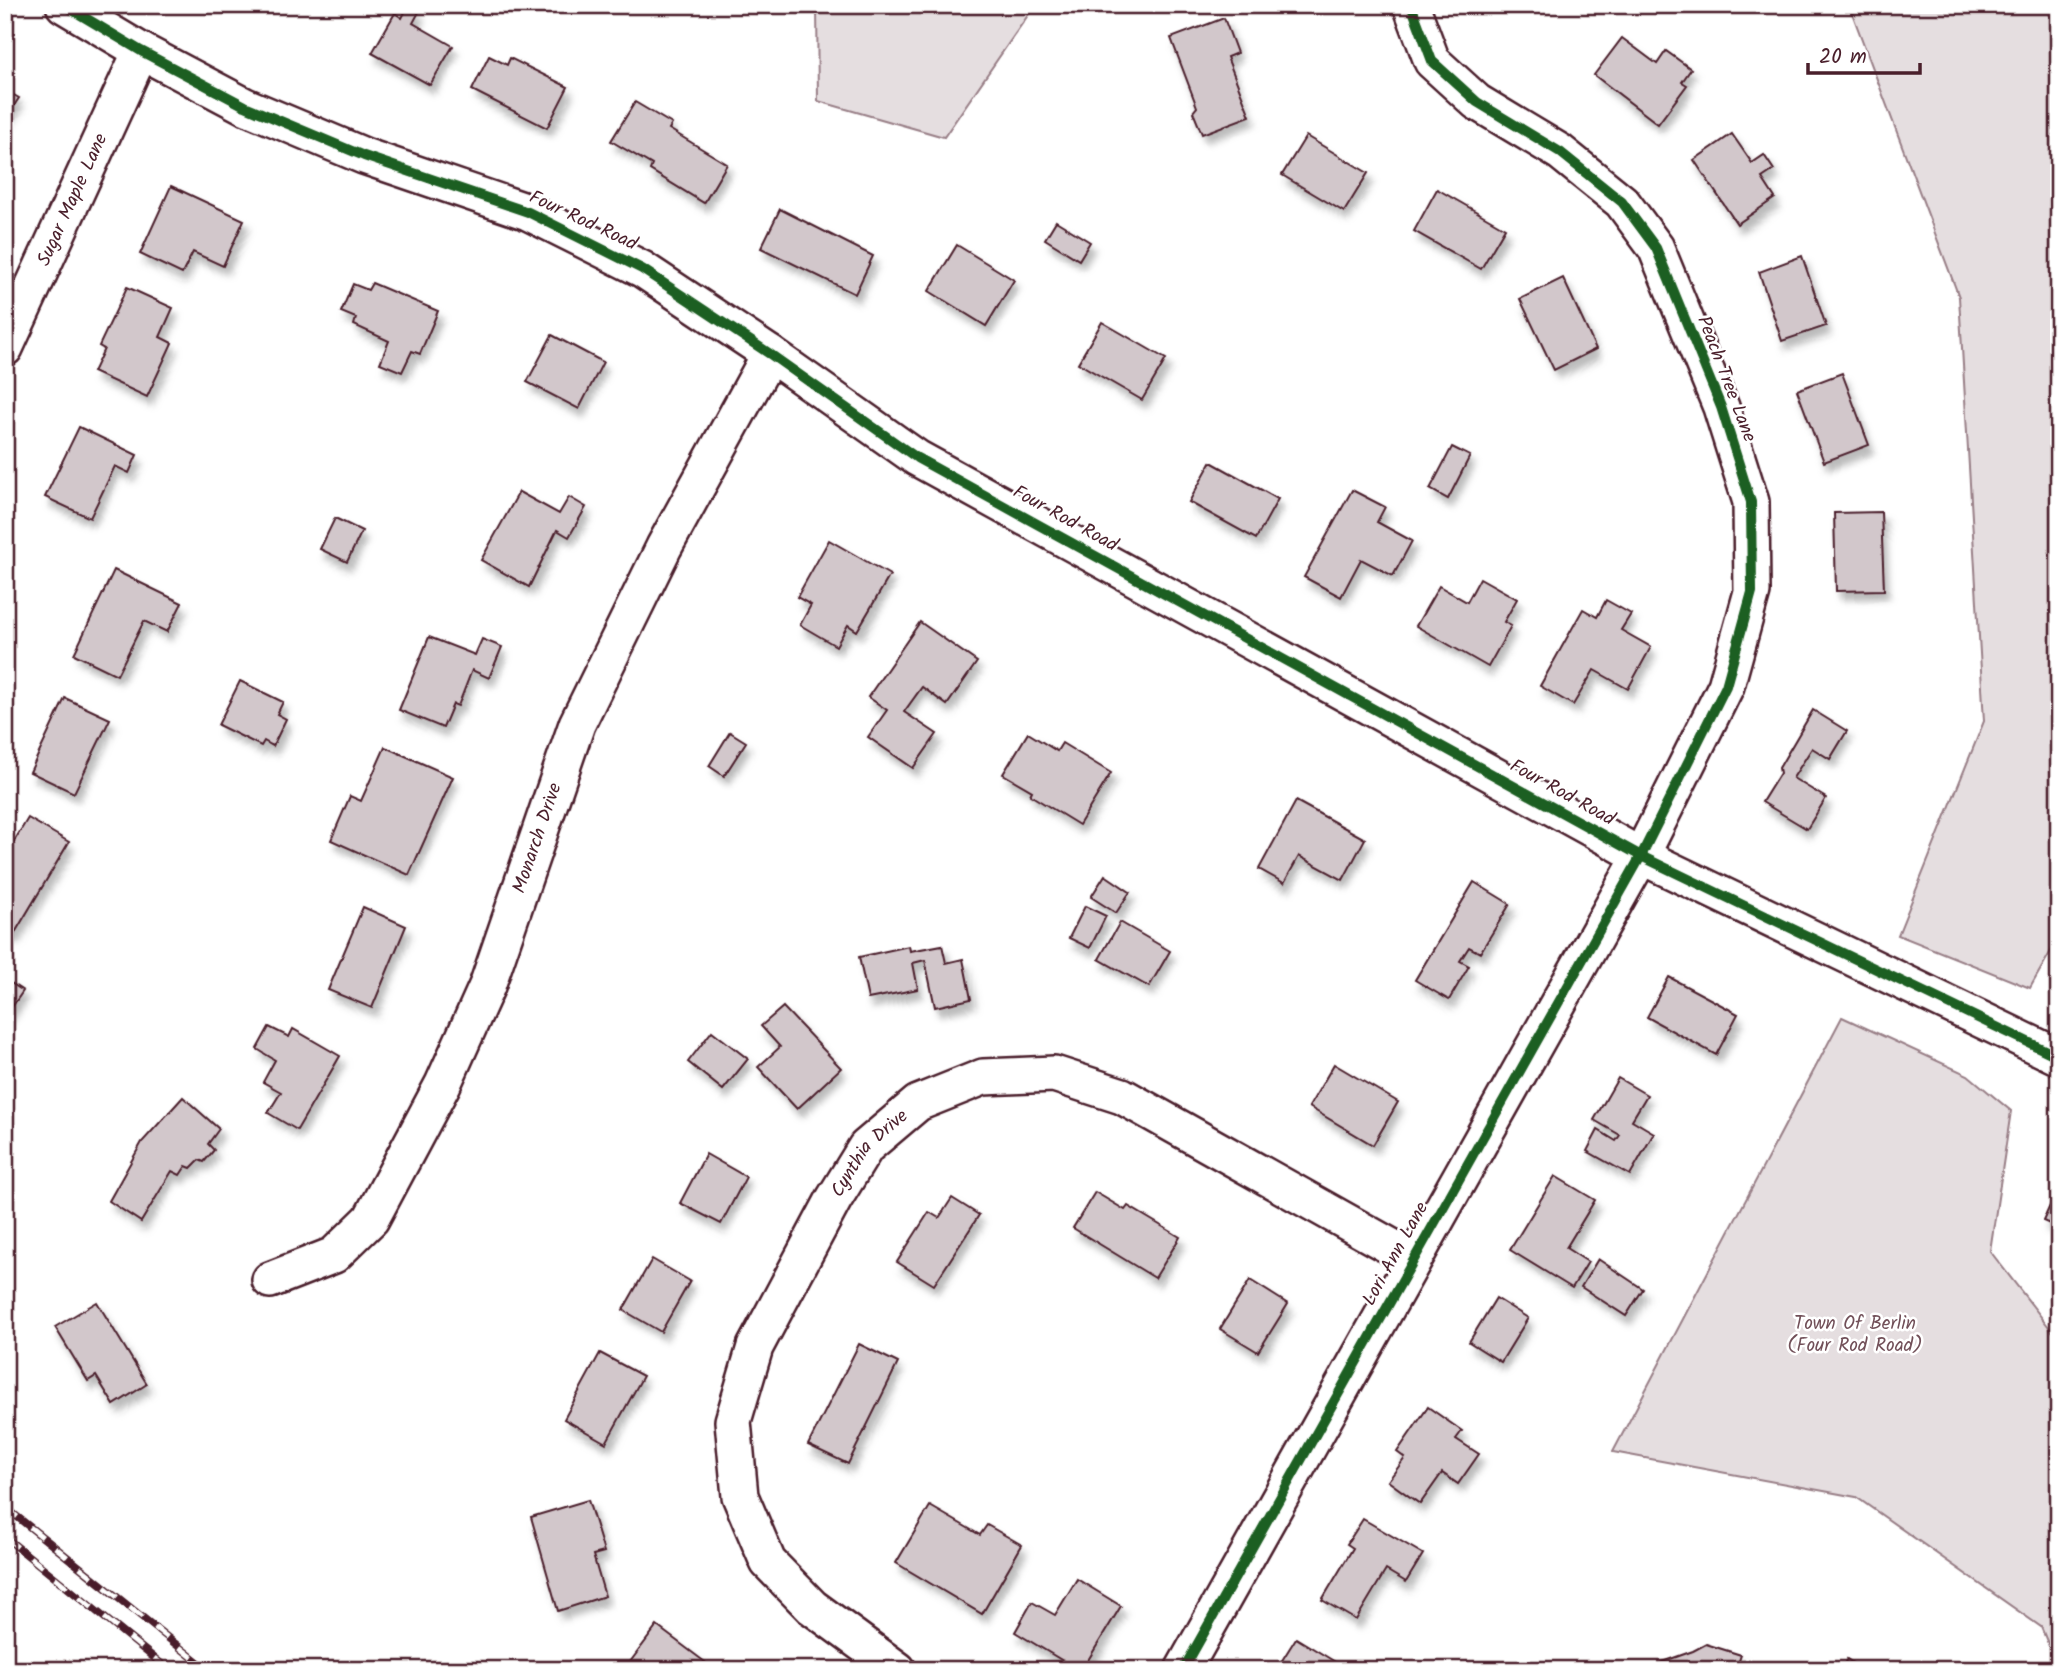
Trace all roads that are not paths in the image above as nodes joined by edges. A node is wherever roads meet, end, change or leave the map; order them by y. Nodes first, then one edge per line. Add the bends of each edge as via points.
1 (64, 5) edge
2 (1411, 5) edge
3 (141, 51) junction
4 (5, 348) edge
5 (770, 354) junction
6 (1641, 856) junction
7 (2059, 1057) edge
8 (1413, 1259) junction
9 (270, 1280) dead end
10 (898, 1670) edge
11 (1183, 1670) edge

1 - 3 street, Four Rod Road
2 - 6 street, Peach Tree Lane via 1432,61 1477,102 1560,152 1622,202 1656,248 1721,407 1751,502 1752,592 1726,686
3 - 4 street, Sugar Maple Lane
3 - 5 street, Four Rod Road via 245,106 352,151 528,212 642,269
5 - 6 street, Four Rod Road via 917,457
5 - 9 street, Monarch Drive via 664,547 577,724 487,986 443,1084 371,1219 334,1255
6 - 7 street, Four Rod Road
6 - 8 street, Lori Ann Lane
8 - 10 street, Cynthia Drive via 1122,1096 1054,1074 983,1077 918,1102 866,1147 834,1199 755,1347 733,1421 740,1496 768,1562 812,1607
8 - 11 street, Lori Ann Lane

